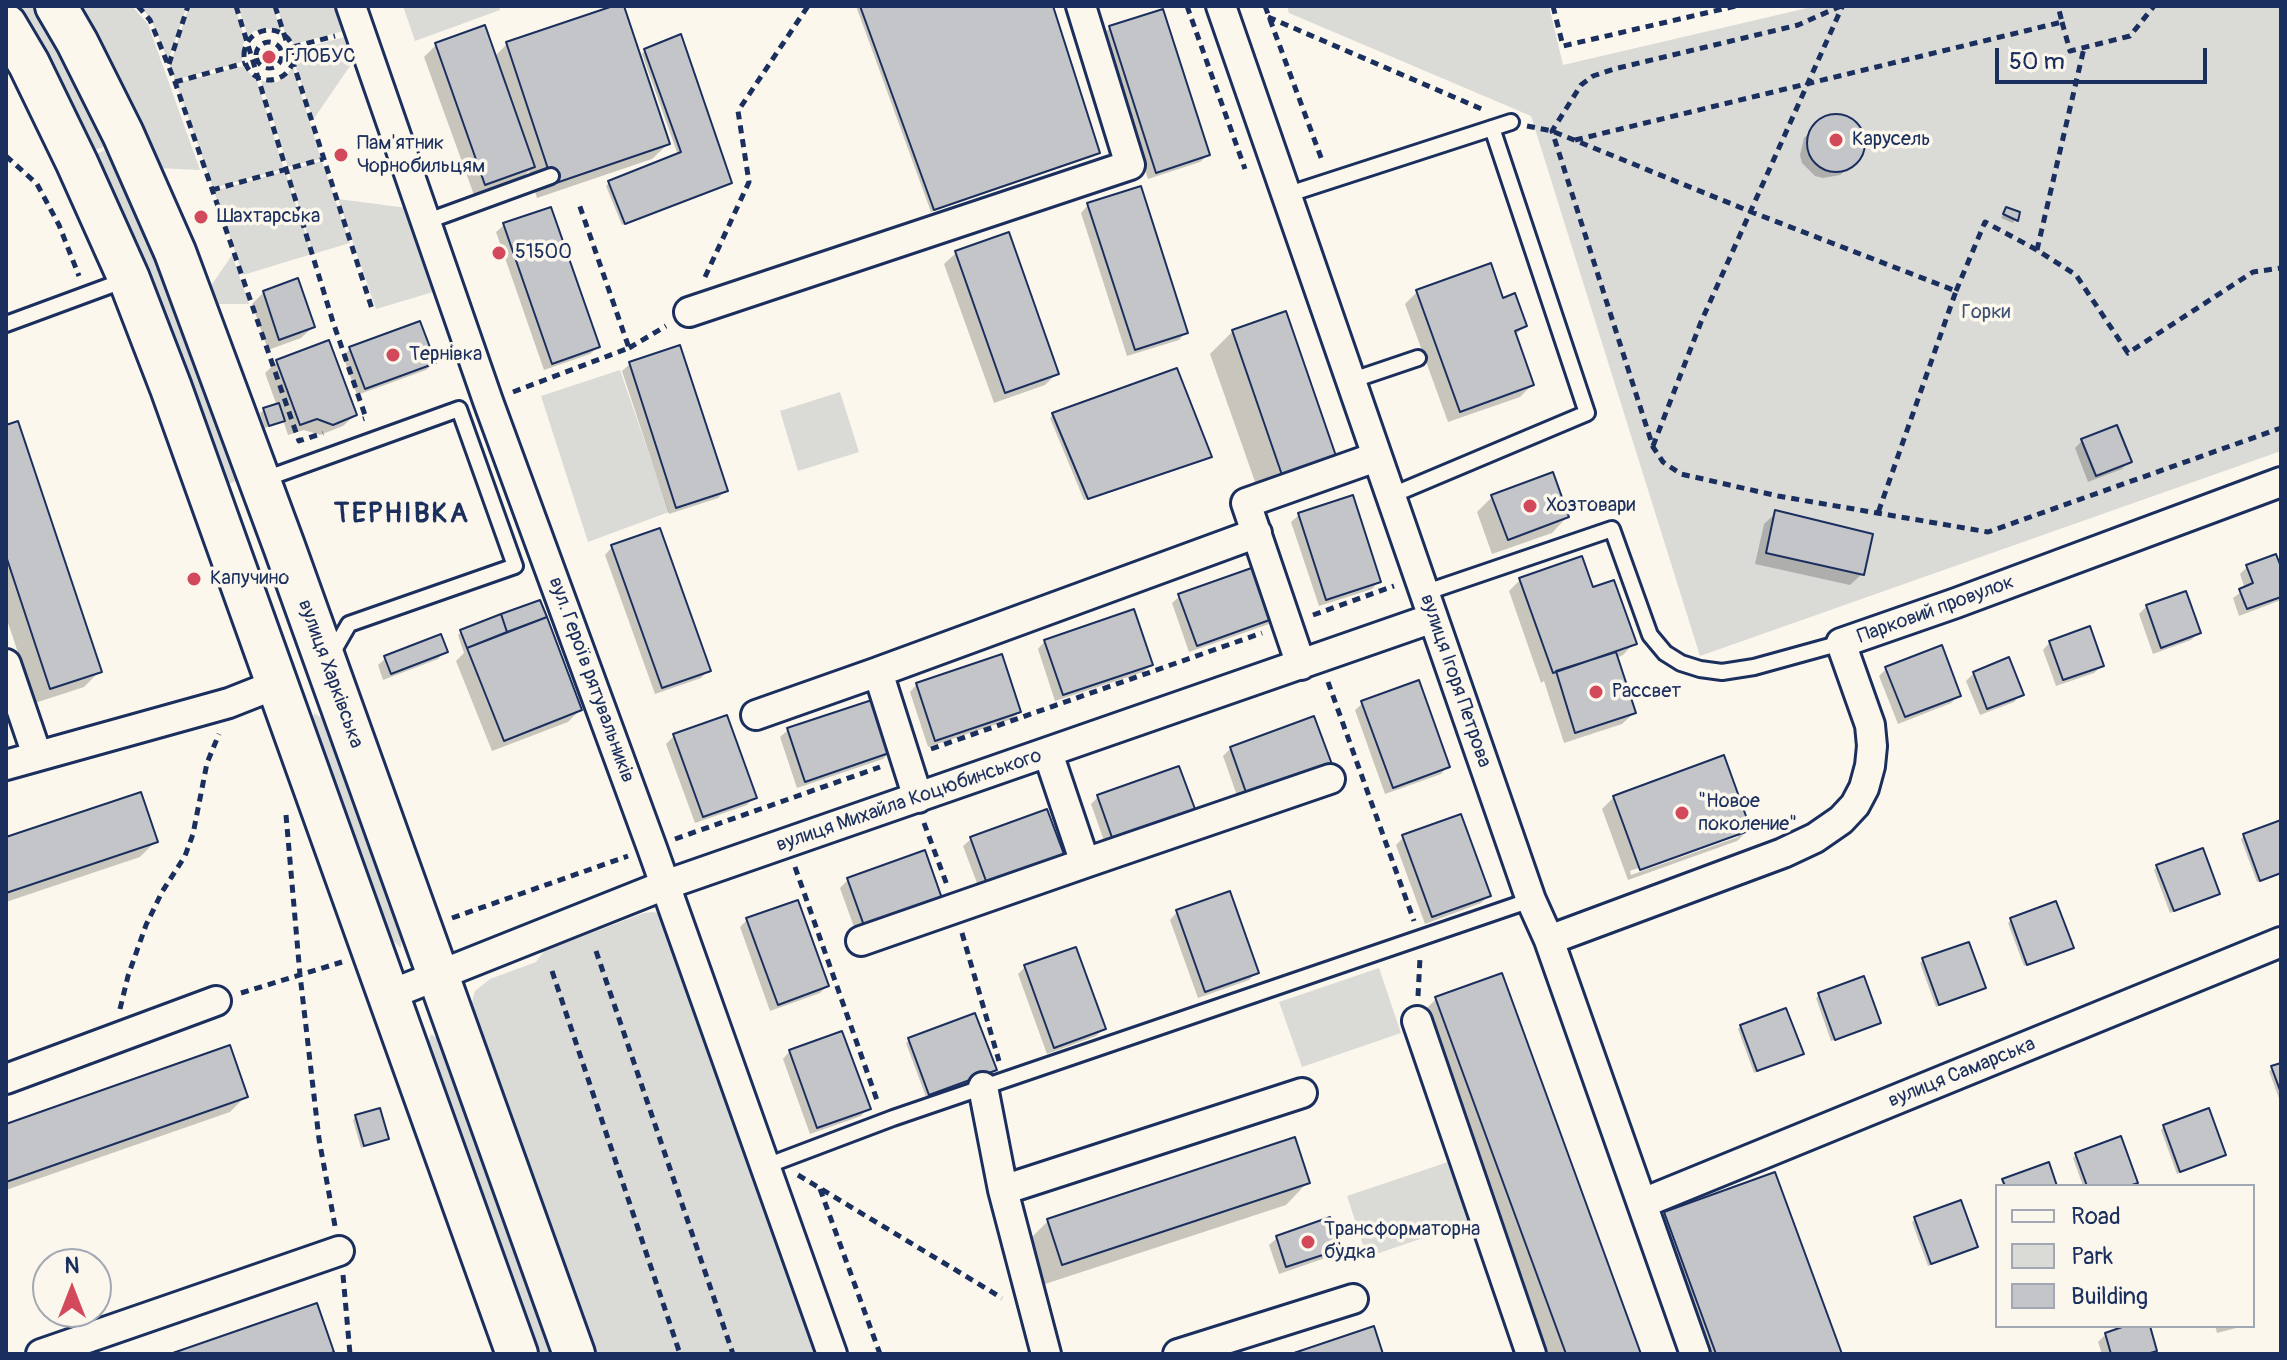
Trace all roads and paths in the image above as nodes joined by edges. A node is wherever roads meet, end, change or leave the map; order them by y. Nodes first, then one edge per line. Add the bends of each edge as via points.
1 (56, 6) edge
2 (138, 6) edge
3 (188, 6) edge
4 (236, 6) edge
5 (275, 6) edge
6 (808, 6) edge
7 (1081, 6) edge
8 (1221, 6) edge
9 (1265, 6) edge
10 (1553, 6) edge
11 (1736, 6) edge
12 (1842, 6) edge
13 (2058, 6) edge
14 (2154, 6) edge
15 (1268, 17) junction
16 (355, 18) edge
17 (2062, 22) junction
18 (6, 25) edge
19 (284, 34) junction
20 (247, 41) junction
21 (293, 47) junction
22 (2084, 48) junction
23 (282, 51) joint
24 (245, 63) junction
25 (293, 63) junction
26 (168, 65) junction
27 (258, 78) junction
28 (175, 82) junction
29 (1805, 85) junction
30 (1511, 122) junction
31 (1492, 128) junction
32 (1552, 131) junction
33 (1574, 140) junction
34 (6, 156) edge
35 (323, 159) junction
36 (286, 169) junction
37 (551, 176) dead end
38 (1330, 181) junction
39 (212, 190) junction
40 (1286, 195) junction
41 (578, 201) dead end
42 (1749, 211) junction
43 (425, 222) junction
44 (2037, 250) junction
45 (2281, 268) edge
46 (129, 279) junction
47 (1956, 291) junction
48 (86, 295) junction
49 (372, 309) dead end
50 (689, 312) junction
51 (6, 324) edge
52 (629, 348) junction
53 (1418, 358) dead end
54 (1350, 381) junction
55 (513, 392) dead end
56 (366, 418) dead end
57 (2281, 428) edge
58 (299, 441) dead end
59 (1653, 447) junction
60 (1376, 457) junction
61 (260, 481) junction
62 (2281, 482) edge
63 (1390, 496) junction
64 (212, 499) junction
65 (1878, 513) junction
66 (1257, 533) junction
67 (1428, 606) junction
68 (1841, 643) junction
69 (6, 664) edge
70 (327, 665) junction
71 (1313, 670) junction
72 (878, 672) junction
73 (277, 684) junction
74 (229, 703) junction
75 (756, 715) dead end
76 (1048, 753) junction
77 (37, 755) junction
78 (6, 765) edge
79 (1330, 779) dead end
80 (285, 804) dead end
81 (920, 806) junction
82 (792, 858) dead end
83 (1085, 863) junction
84 (665, 885) junction
85 (1531, 900) junction
86 (955, 908) junction
87 (1420, 938) junction
88 (1549, 940) junction
89 (861, 941) dead end
90 (2281, 942) edge
91 (373, 951) junction
92 (596, 951) dead end
93 (552, 971) dead end
94 (439, 974) junction
95 (300, 975) junction
96 (389, 995) junction
97 (216, 1001) joint
98 (1417, 1021) joint
99 (113, 1039) junction
100 (6, 1079) edge
101 (994, 1084) junction
102 (1302, 1093) dead end
103 (884, 1121) junction
104 (771, 1164) junction
105 (820, 1188) junction
106 (1003, 1190) junction
107 (1643, 1203) junction
108 (339, 1251) junction
109 (1353, 1299) dead end
110 (1037, 1319) junction
111 (41, 1354) edge
112 (350, 1354) edge
113 (517, 1354) edge
114 (574, 1354) edge
115 (680, 1354) edge
116 (733, 1354) edge
117 (832, 1354) edge
118 (880, 1354) edge
119 (1046, 1354) edge
120 (1178, 1354) edge
121 (1531, 1354) edge
122 (1695, 1354) edge

1 - 61 street, вулиця Харківська via 123,134 175,252
2 - 26 path via 150,20
3 - 26 path
4 - 20 path
5 - 19 path
6 - 50 path via 738,111 749,182
7 - 50 street via 1130,165
8 - 40 street, вулиця Ігоря Петрова
9 - 15 path
10 - 11 path via 1563,46
12 - 29 path
12 - 32 path via 1798,25 1593,76 1581,85
13 - 17 path
14 - 22 path via 2130,36
15 - 30 path
15 - 38 path
16 - 21 path
16 - 43 street, вул. Героїв рятувальників
17 - 22 path via 2070,51
17 - 29 path
18 - 46 street
19 - 20 path via 264,30
19 - 21 path
19 - 25 path
20 - 24 path
20 - 27 path
21 - 25 path
22 - 44 path
23 - 23 path via 278,44 266,42 256,59 271,68 279,64
24 - 27 path
24 - 28 path
25 - 27 path via 276,79
25 - 35 path
26 - 28 path
27 - 36 path
28 - 39 path
29 - 33 path
29 - 42 path
30 - 31 lane
30 - 32 path
31 - 38 lane
31 - 63 lane via 1587,413
32 - 33 path
32 - 59 path
33 - 42 path
34 - 48 path via 37,184
35 - 36 path
35 - 49 path
36 - 39 path
36 - 56 path
37 - 43 lane
38 - 40 lane
39 - 58 path
40 - 54 street, вулиця Ігоря Петрова
41 - 52 path
42 - 47 path
42 - 59 path
43 - 84 street, вул. Героїв рятувальників
44 - 45 path via 2076,275 2128,353 2253,272
44 - 47 path via 1985,222
46 - 48 lane
46 - 64 street
47 - 65 path
48 - 51 lane
50 - 52 path
52 - 55 path
53 - 54 lane
54 - 60 street, вулиця Ігоря Петрова
57 - 65 path via 1988,532
59 - 65 path via 1681,474
60 - 63 street, вулиця Ігоря Петрова
60 - 66 street via 1246,503
61 - 64 street
61 - 70 street, вулиця Харківська
61 - 70 lane via 459,409 515,566 349,624
62 - 68 street, Парковий провулок
63 - 67 street, вулиця Ігоря Петрова
64 - 73 street
66 - 71 street
66 - 72 street
67 - 68 lane via 1612,529 1650,635 1681,663 1722,672
67 - 71 street, вулиця Михайла Коцюбинського
67 - 85 street, вулиця Ігоря Петрова
68 - 88 street, Парковий провулок via 1870,725 1872,746 1864,788 1841,820 1783,853
69 - 77 street
70 - 73 street
70 - 94 street, вулиця Харківська
71 - 76 street, вулиця Михайла Коцюбинського
71 - 87 path
72 - 75 street
72 - 81 street
73 - 74 street
73 - 91 street
74 - 77 street
74 - 99 path via 207,763 193,834 146,925
76 - 81 street, вулиця Михайла Коцюбинського
76 - 83 street
77 - 78 street
79 - 83 street
80 - 95 path
81 - 84 street, вулиця Михайла Коцюбинського
81 - 86 path
82 - 103 path
83 - 86 street
84 - 94 street, вулиця Михайла Коцюбинського
84 - 104 street, вул. Героїв рятувальників
85 - 87 lane
85 - 88 street, вулиця Ігоря Петрова
86 - 89 street
86 - 101 path
87 - 98 path
87 - 101 lane
88 - 107 street, вулиця Ігоря Петрова
90 - 107 street, вулиця Самарська
91 - 95 path
91 - 96 street
92 - 116 path
93 - 115 path
94 - 96 street, вулиця Михайла Коцюбинського
94 - 114 street, вулиця Харківська
95 - 97 path
95 - 108 path via 319,1139
96 - 113 street
97 - 99 street
98 - 121 street
99 - 100 street
101 - 103 lane
101 - 106 street
102 - 106 street
103 - 104 lane
104 - 105 path
104 - 117 street, вул. Героїв рятувальників
105 - 110 path
105 - 118 path
106 - 110 street
107 - 122 street, вулиця Ігоря Петрова
108 - 111 street
108 - 112 path
109 - 120 street
110 - 119 street

